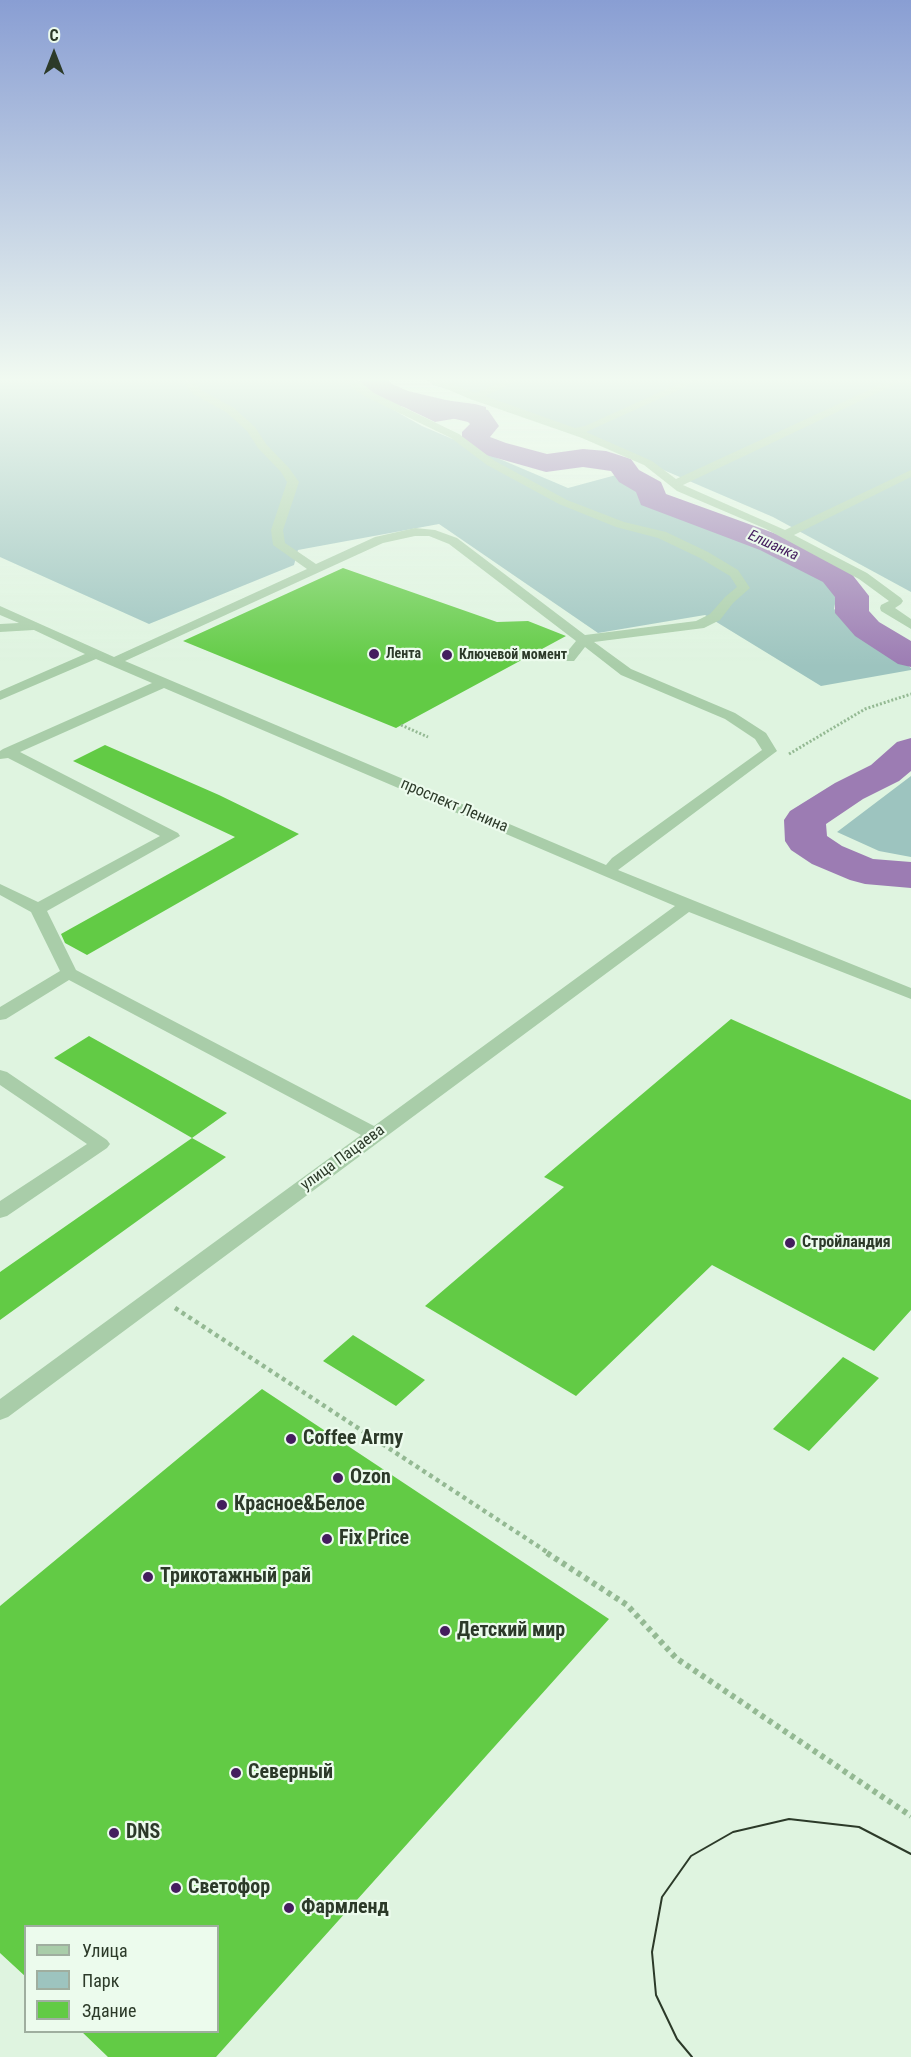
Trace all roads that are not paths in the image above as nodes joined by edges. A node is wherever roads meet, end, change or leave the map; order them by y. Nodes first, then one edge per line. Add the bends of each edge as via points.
1 (288, 474) edge
2 (511, 474) edge
3 (662, 474) edge
4 (697, 474) edge
5 (909, 474) edge
6 (675, 484) junction
7 (785, 535) junction
8 (314, 568) junction
9 (911, 598) edge
10 (897, 601) junction
11 (0, 610) edge
12 (911, 625) edge
13 (36, 627) junction
14 (0, 628) edge
15 (585, 639) junction
16 (96, 654) junction
17 (569, 658) dead end
18 (115, 661) junction
19 (165, 682) junction
20 (0, 696) edge
21 (4, 754) edge
22 (608, 872) junction
23 (0, 889) edge
24 (687, 906) junction
25 (38, 909) junction
26 (69, 973) junction
27 (911, 994) edge
28 (0, 1015) edge
29 (0, 1076) edge
30 (375, 1135) junction
31 (0, 1210) edge
32 (0, 1411) edge

1 - 8 street via 293,482 277,530 279,545
2 - 15 street via 563,502 620,525 662,535 704,555 734,573 744,588 715,616 699,625
3 - 6 street
4 - 6 street
5 - 7 street
6 - 7 street
7 - 10 street via 863,576
8 - 15 street via 379,540 431,532 453,540
8 - 18 street
9 - 10 street
10 - 12 street via 886,608
11 - 13 street, проспект Ленина
13 - 14 street
13 - 16 street, проспект Ленина
15 - 17 street
15 - 22 street via 626,672 730,716 761,736 770,751
16 - 18 street, проспект Ленина
16 - 20 street
18 - 19 street, проспект Ленина
19 - 21 street
19 - 22 street, проспект Ленина
21 - 25 street via 172,836
22 - 24 street, проспект Ленина
23 - 25 street
24 - 27 street, проспект Ленина
24 - 30 street, улица Пацаева
25 - 26 street
26 - 28 street
26 - 30 street
29 - 31 street via 100,1144
30 - 32 street, улица Пацаева

